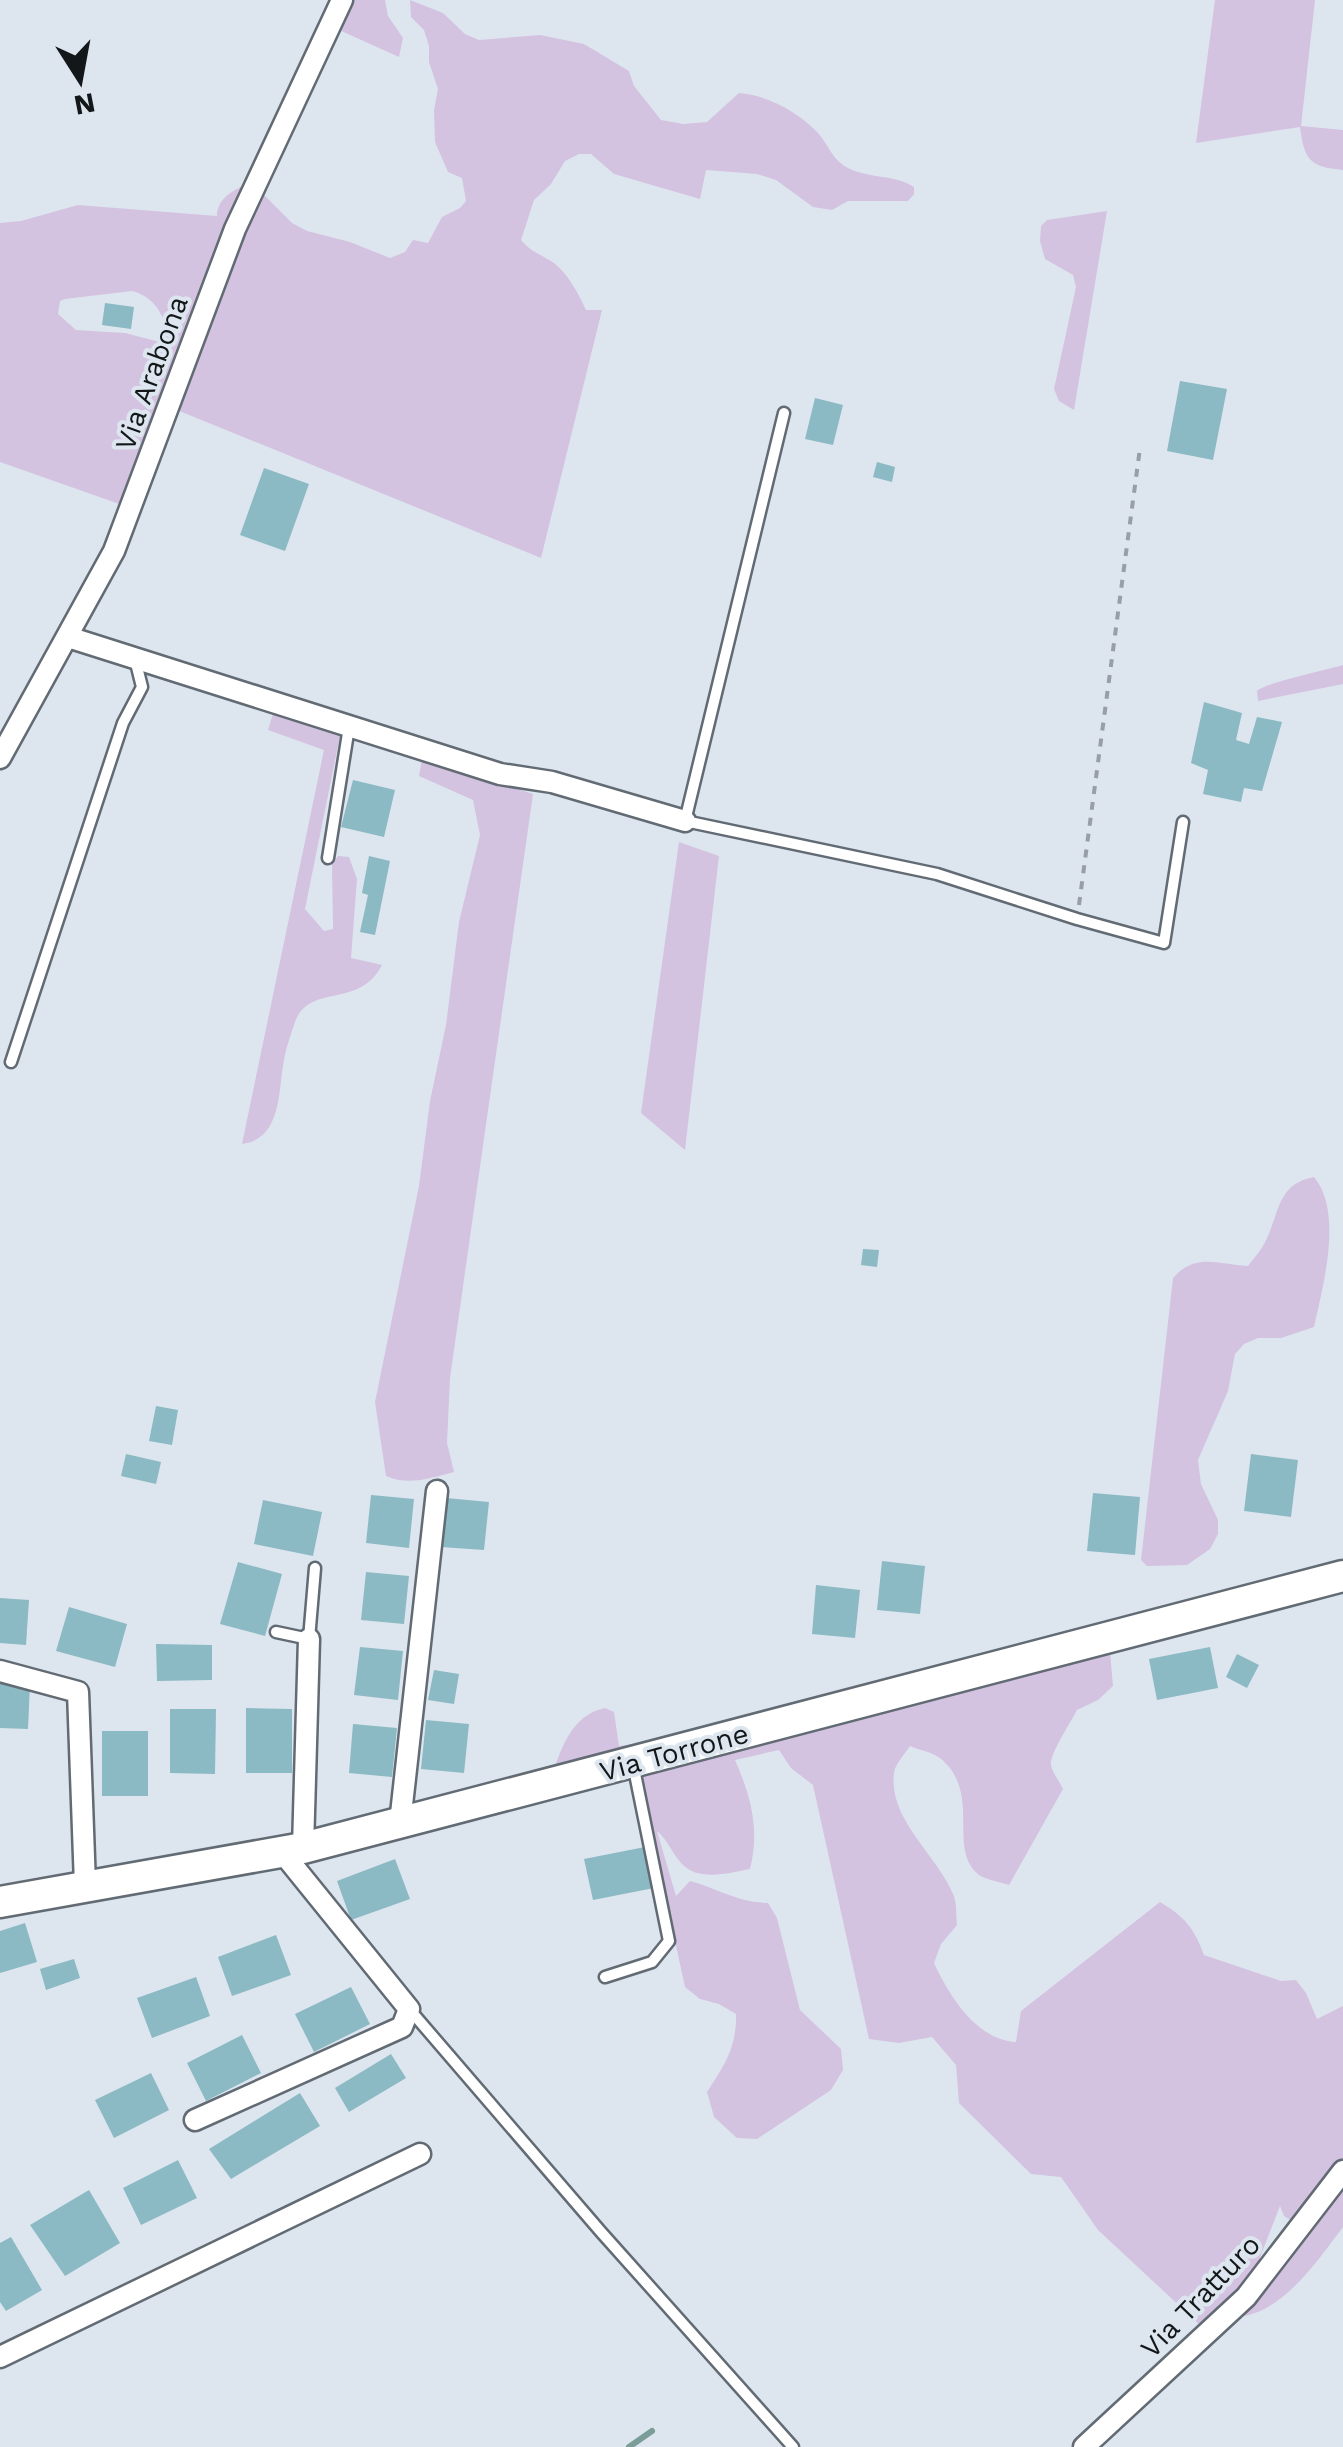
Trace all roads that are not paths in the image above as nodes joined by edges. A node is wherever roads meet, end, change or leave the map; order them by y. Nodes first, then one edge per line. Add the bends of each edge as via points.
1 (342, 0) edge
2 (784, 413) dead end
3 (68, 637) junction
4 (135, 658) junction
5 (349, 726) junction
6 (0, 758) edge
7 (685, 821) junction
8 (1183, 822) dead end
9 (328, 858) dead end
10 (11, 1062) dead end
11 (438, 1491) dead end
12 (315, 1568) dead end
13 (1343, 1576) edge
14 (276, 1632) dead end
15 (309, 1638) junction
16 (0, 1671) edge
17 (633, 1762) junction
18 (400, 1824) junction
19 (292, 1850) junction
20 (84, 1885) junction
21 (0, 1902) edge
22 (605, 1976) dead end
23 (409, 2009) junction
24 (195, 2120) dead end
25 (420, 2154) dead end
26 (1343, 2171) edge
27 (0, 2358) edge
28 (792, 2447) edge
29 (1084, 2447) edge

1 - 3 street, Via Arabona via 236,229 114,551
2 - 7 lane
3 - 4 street
3 - 6 street, Via Arabona
4 - 5 street
4 - 10 lane via 142,686 123,723
5 - 7 street via 500,774 552,782
5 - 9 lane
7 - 8 lane via 937,874 1164,943
11 - 18 street
12 - 15 lane
13 - 17 main road, Via Torrone
14 - 15 lane
15 - 19 street
16 - 20 street via 78,1692
17 - 18 main road, Via Torrone
17 - 22 lane via 669,1941 652,1962
18 - 19 main road, Via Torrone
19 - 20 main road, Via Torrone
19 - 23 street
20 - 21 main road, Via Torrone
23 - 24 street via 402,2026
23 - 28 lane
25 - 27 street
26 - 29 street, Via Tratturo via 1246,2297

